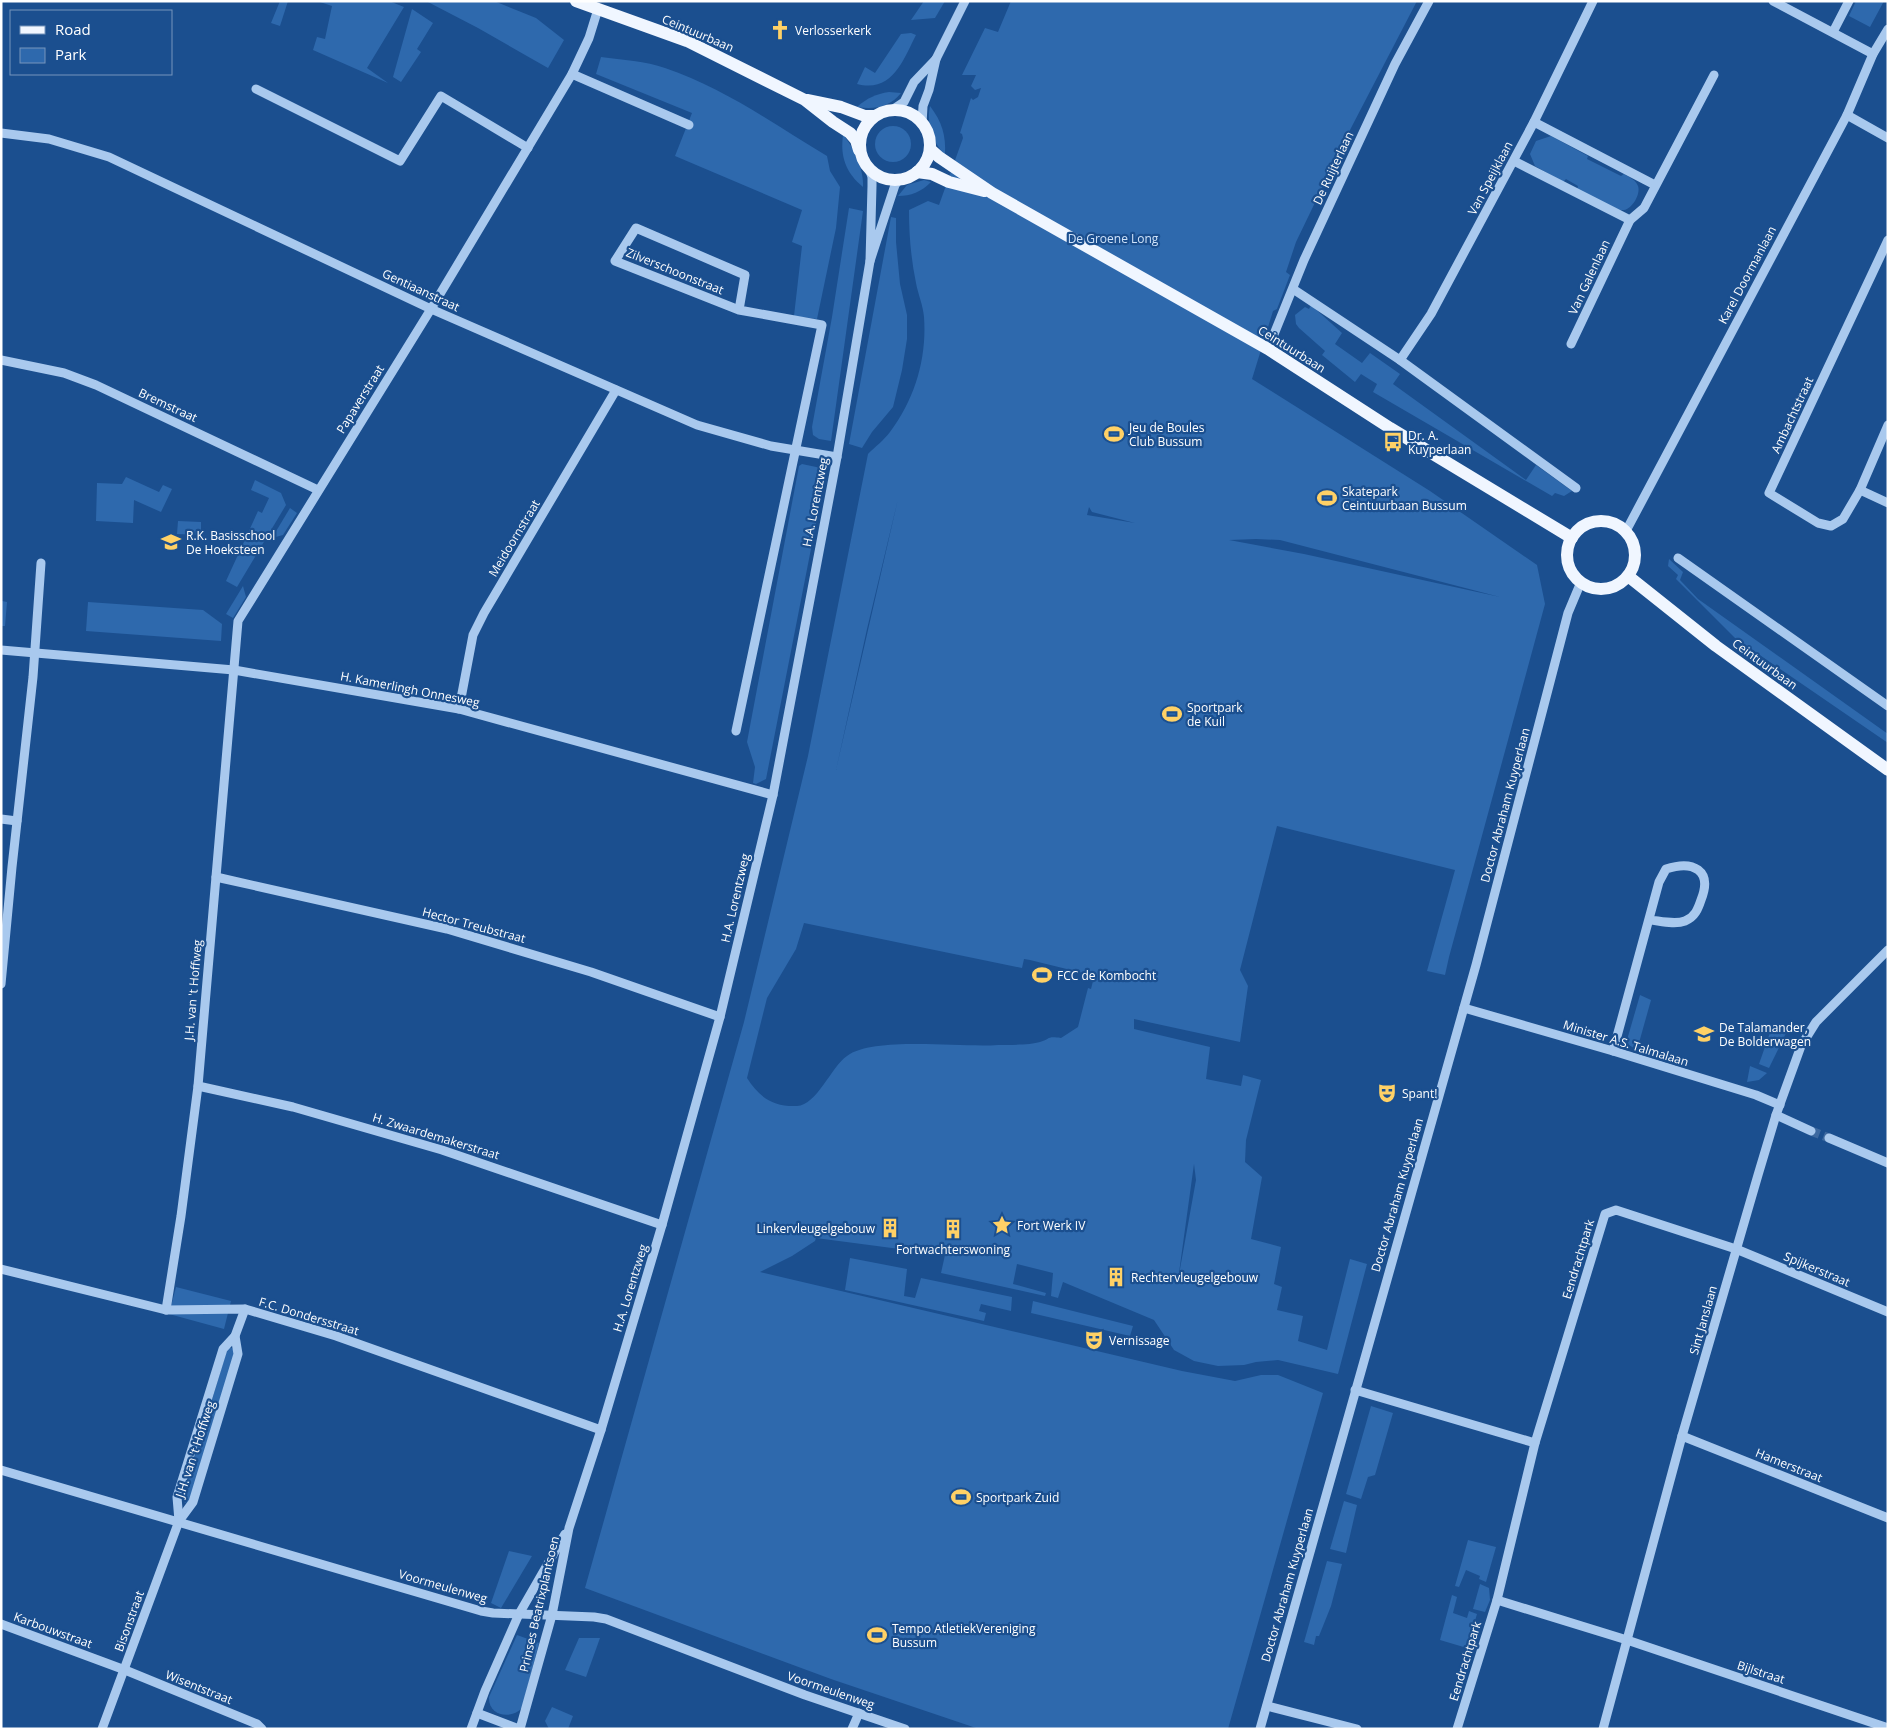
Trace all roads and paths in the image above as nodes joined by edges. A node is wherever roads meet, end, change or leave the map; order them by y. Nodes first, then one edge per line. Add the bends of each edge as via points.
1 (576, 1) edge
2 (965, 1) edge
3 (1429, 1) edge
4 (1592, 1) edge
5 (1773, 1) edge
6 (1849, 1) edge
7 (598, 9) junction
8 (1888, 29) edge
9 (1833, 32) junction
10 (1873, 54) junction
11 (936, 59) junction
12 (572, 74) junction
13 (1714, 75) dead end
14 (256, 89) dead end
15 (805, 100) junction
16 (892, 110) junction
17 (1846, 115) junction
18 (874, 116) junction
19 (1534, 122) junction
20 (922, 124) junction
21 (690, 125) dead end
22 (1, 134) edge
23 (1888, 138) edge
24 (528, 148) junction
25 (930, 149) junction
26 (859, 150) junction
27 (1514, 160) junction
28 (869, 168) junction
29 (917, 172) junction
30 (899, 180) junction
31 (1655, 185) junction
32 (992, 193) junction
33 (1630, 220) junction
34 (1888, 240) edge
35 (870, 261) junction
36 (1293, 289) junction
37 (431, 309) junction
38 (739, 310) junction
39 (1571, 344) dead end
40 (1268, 349) junction
41 (1, 360) edge
42 (1400, 360) junction
43 (616, 390) junction
44 (1888, 425) edge
45 (794, 450) junction
46 (837, 457) junction
47 (1576, 488) dead end
48 (318, 490) junction
49 (1860, 490) junction
50 (1888, 503) edge
51 (1626, 531) junction
52 (1572, 538) junction
53 (1678, 558) dead end
54 (41, 563) dead end
55 (1628, 576) junction
56 (1581, 582) junction
57 (1, 650) edge
58 (35, 652) junction
59 (234, 670) junction
60 (1888, 706) edge
61 (459, 709) junction
62 (736, 731) dead end
63 (1888, 770) edge
64 (772, 795) junction
65 (1, 820) edge
66 (17, 821) junction
67 (216, 877) junction
68 (1650, 920) junction
69 (1888, 950) edge
70 (1, 984) edge
71 (1464, 1008) junction
72 (720, 1017) junction
73 (1613, 1051) junction
74 (198, 1086) junction
75 (1780, 1105) junction
76 (1776, 1115) junction
77 (1811, 1130) tunnel mouth
78 (1830, 1138) tunnel mouth
79 (1888, 1163) edge
80 (662, 1225) junction
81 (1736, 1249) junction
82 (1, 1269) edge
83 (245, 1309) junction
84 (166, 1310) junction
85 (1888, 1312) edge
86 (235, 1336) junction
87 (1355, 1390) junction
88 (601, 1430) junction
89 (1682, 1436) junction
90 (1535, 1443) junction
91 (1, 1470) edge
92 (1888, 1518) edge
93 (179, 1520) junction
94 (569, 1528) junction
95 (1497, 1600) junction
96 (519, 1614) junction
97 (552, 1615) junction
98 (1, 1624) edge
99 (1626, 1640) junction
100 (125, 1670) junction
101 (1267, 1706) junction
102 (477, 1713) junction
103 (859, 1713) junction
104 (1888, 1728) edge
105 (102, 1729) edge
106 (262, 1729) edge
107 (471, 1729) edge
108 (520, 1729) edge
109 (852, 1729) edge
110 (905, 1729) edge
111 (1260, 1729) edge
112 (1357, 1729) edge
113 (1457, 1729) edge
114 (1603, 1729) edge

1 - 7 main road, Ceintuurbaan
2 - 11 street
3 - 36 street, De Ruijterlaan via 1395,64
4 - 19 street, Van Speijklaan
5 - 9 street
6 - 9 street
7 - 12 street, Papaverstraat
7 - 15 main road, Ceintuurbaan via 687,40
8 - 10 street, Karel Doormanlaan
9 - 10 street
10 - 17 street, Karel Doormanlaan
11 - 16 street via 914,82 904,102
11 - 20 street via 923,106
12 - 21 street
12 - 24 street, Papaverstraat
13 - 31 street, Van Galenlaan
14 - 24 street via 400,162 442,96
15 - 18 main road, Ceintuurbaan
15 - 26 main road, Ceintuurbaan via 850,132
16 - 18 main road
16 - 20 main road via 904,111
17 - 23 street
17 - 51 street, Karel Doormanlaan
18 - 26 main road via 862,131
19 - 27 street, Van Speijklaan
19 - 31 street
20 - 25 main road
22 - 37 street, Gentiaanstraat via 49,139 109,157
24 - 37 street, Papaverstraat
25 - 29 main road via 926,163
25 - 32 main road, Ceintuurbaan
26 - 28 main road
27 - 33 street
27 - 42 street, Van Speijklaan via 1431,314
28 - 30 main road via 878,175
28 - 35 street, H.A. Lorentzweg via 872,177
29 - 30 main road
29 - 32 main road, Ceintuurbaan
30 - 35 street, H.A. Lorentzweg
31 - 33 street, Van Galenlaan via 1644,208
32 - 40 main road, Ceintuurbaan
33 - 39 street, Van Galenlaan
34 - 49 street, Ambachtstraat via 1769,493 1818,523 1831,526 1843,519
35 - 46 street, H.A. Lorentzweg
36 - 40 street, De Ruijterlaan
36 - 42 street
37 - 43 street, Gentiaanstraat
37 - 48 street, Papaverstraat
38 - 38 street, Zilverschoonstraat via 745,275 636,228 614,261
38 - 45 street, Zilverschoonstraat via 822,325
40 - 52 main road, Ceintuurbaan via 1390,428
41 - 48 street, Bremstraat via 64,373 96,386
42 - 47 street
43 - 45 street, Gentiaanstraat via 697,424
43 - 61 street, Meidoornstraat via 473,635
44 - 49 street
45 - 46 street, Gentiaanstraat
45 - 62 street
46 - 64 street, H.A. Lorentzweg
48 - 59 street, Papaverstraat via 238,621
49 - 50 street
51 - 52 main road via 1615,524 1600,521 1586,525
51 - 55 main road via 1635,554
52 - 56 main road via 1569,563
53 - 60 street
54 - 58 street
55 - 56 main road via 1605,588
55 - 63 main road, Ceintuurbaan via 1716,646
56 - 71 street, Doctor Abraham Kuyperlaan via 1568,613
57 - 58 street, H. Kamerlingh Onnesweg
58 - 59 street, H. Kamerlingh Onnesweg
58 - 66 street
59 - 61 street, H. Kamerlingh Onnesweg
59 - 67 street, J.H. van 't Hoffweg
61 - 64 street, H. Kamerlingh Onnesweg
64 - 72 street, H.A. Lorentzweg
65 - 66 street
66 - 70 street
67 - 72 street, Hector Treubstraat via 447,929 590,972
67 - 74 street, J.H. van 't Hoffweg
68 - 68 street via 1685,921 1696,913 1706,887 1704,876 1688,864 1666,869 1659,882
68 - 73 street
69 - 75 street, Sint Janslaan via 1816,1022 1801,1046
71 - 73 street, Minister A.S. Talmalaan
71 - 87 street, Doctor Abraham Kuyperlaan
72 - 80 street, H.A. Lorentzweg
73 - 75 street, Minister A.S. Talmalaan
74 - 80 street, H. Zwaardemakerstraat via 293,1107 442,1150
74 - 84 street, J.H. van 't Hoffweg
75 - 76 street, Sint Janslaan
76 - 77 street
76 - 81 street, Sint Janslaan
78 - 79 street
80 - 88 street, H.A. Lorentzweg
81 - 85 street, Spijkerstraat
81 - 89 street, Sint Janslaan
81 - 90 street, Eendrachtpark via 1616,1210 1605,1214
82 - 84 street, F.C. Dondersstraat
83 - 84 street, F.C. Dondersstraat
83 - 86 street, J.H. van 't Hoffweg
83 - 88 street, F.C. Dondersstraat via 336,1336
86 - 93 street, J.H. van 't Hoffweg via 238,1354 193,1502
86 - 93 street, J.H. van 't Hoffweg via 223,1349 177,1497
87 - 90 street
87 - 101 street, Doctor Abraham Kuyperlaan
88 - 94 street, H.A. Lorentzweg
89 - 92 street, Hamerstraat
89 - 99 street, Sint Janslaan
90 - 95 street, Eendrachtpark
91 - 93 street, Voormeulenweg
93 - 96 street, Voormeulenweg via 481,1611
93 - 100 street, Bisonstraat
94 - 96 street, Prinses Beatrixplantsoen
94 - 97 street, Prinses Beatrixplantsoen
95 - 99 street
95 - 113 street, Eendrachtpark
96 - 97 street, Voormeulenweg
96 - 102 street, Prinses Beatrixplantsoen
97 - 103 street, Voormeulenweg via 606,1619
97 - 108 street, Prinses Beatrixplantsoen
98 - 100 street, Karbouwstraat
99 - 104 street, Bijlstraat
99 - 114 street, Sint Janslaan
100 - 105 street, Bisonstraat
100 - 106 street, Wisentstraat
101 - 111 street, Doctor Abraham Kuyperlaan
101 - 112 street
102 - 107 street, Prinses Beatrixplantsoen
102 - 108 street
103 - 109 street
103 - 110 street, Voormeulenweg

